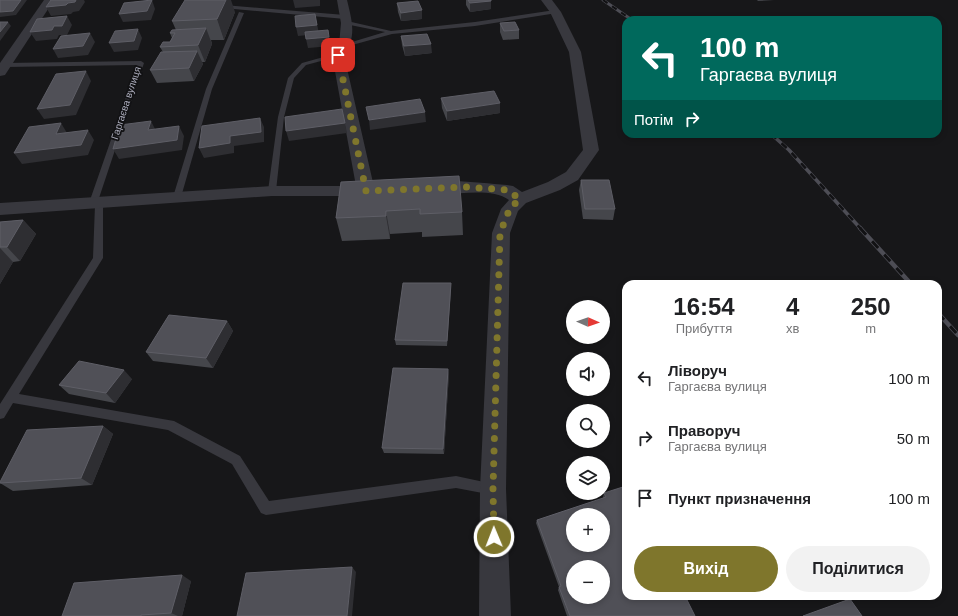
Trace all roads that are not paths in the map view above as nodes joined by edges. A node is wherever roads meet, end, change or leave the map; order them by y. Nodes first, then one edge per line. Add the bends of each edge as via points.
1 (49, 0) edge
2 (216, 0) edge
3 (342, 0) edge
4 (550, 6) edge
5 (241, 13) dead end
6 (346, 20) junction
7 (392, 32) junction
8 (341, 50) junction
9 (3, 68) edge
10 (413, 189) edge
11 (272, 191) junction
12 (177, 198) junction
13 (520, 199) junction
14 (96, 203) junction
15 (0, 209) edge
16 (11, 398) junction
17 (0, 414) edge
18 (493, 489) junction
19 (495, 616) edge

1 - 9 street
2 - 6 lane via 223,6
3 - 6 street
4 - 7 lane via 475,24
4 - 13 street via 575,52 591,150 572,176
5 - 12 lane via 209,89
6 - 7 lane
6 - 8 street
7 - 8 lane
8 - 11 lane via 304,64 291,78 281,117
8 - 11 street via 374,191
9 - 14 lane, Гаргаєва вулиця via 141,63
10 - 13 street via 467,187 507,190
11 - 12 street
12 - 14 street
13 - 18 street via 510,208 500,233
14 - 15 street
14 - 16 lane via 98,258
16 - 17 lane
16 - 18 lane via 170,425 236,460 266,508 456,482
18 - 19 street

